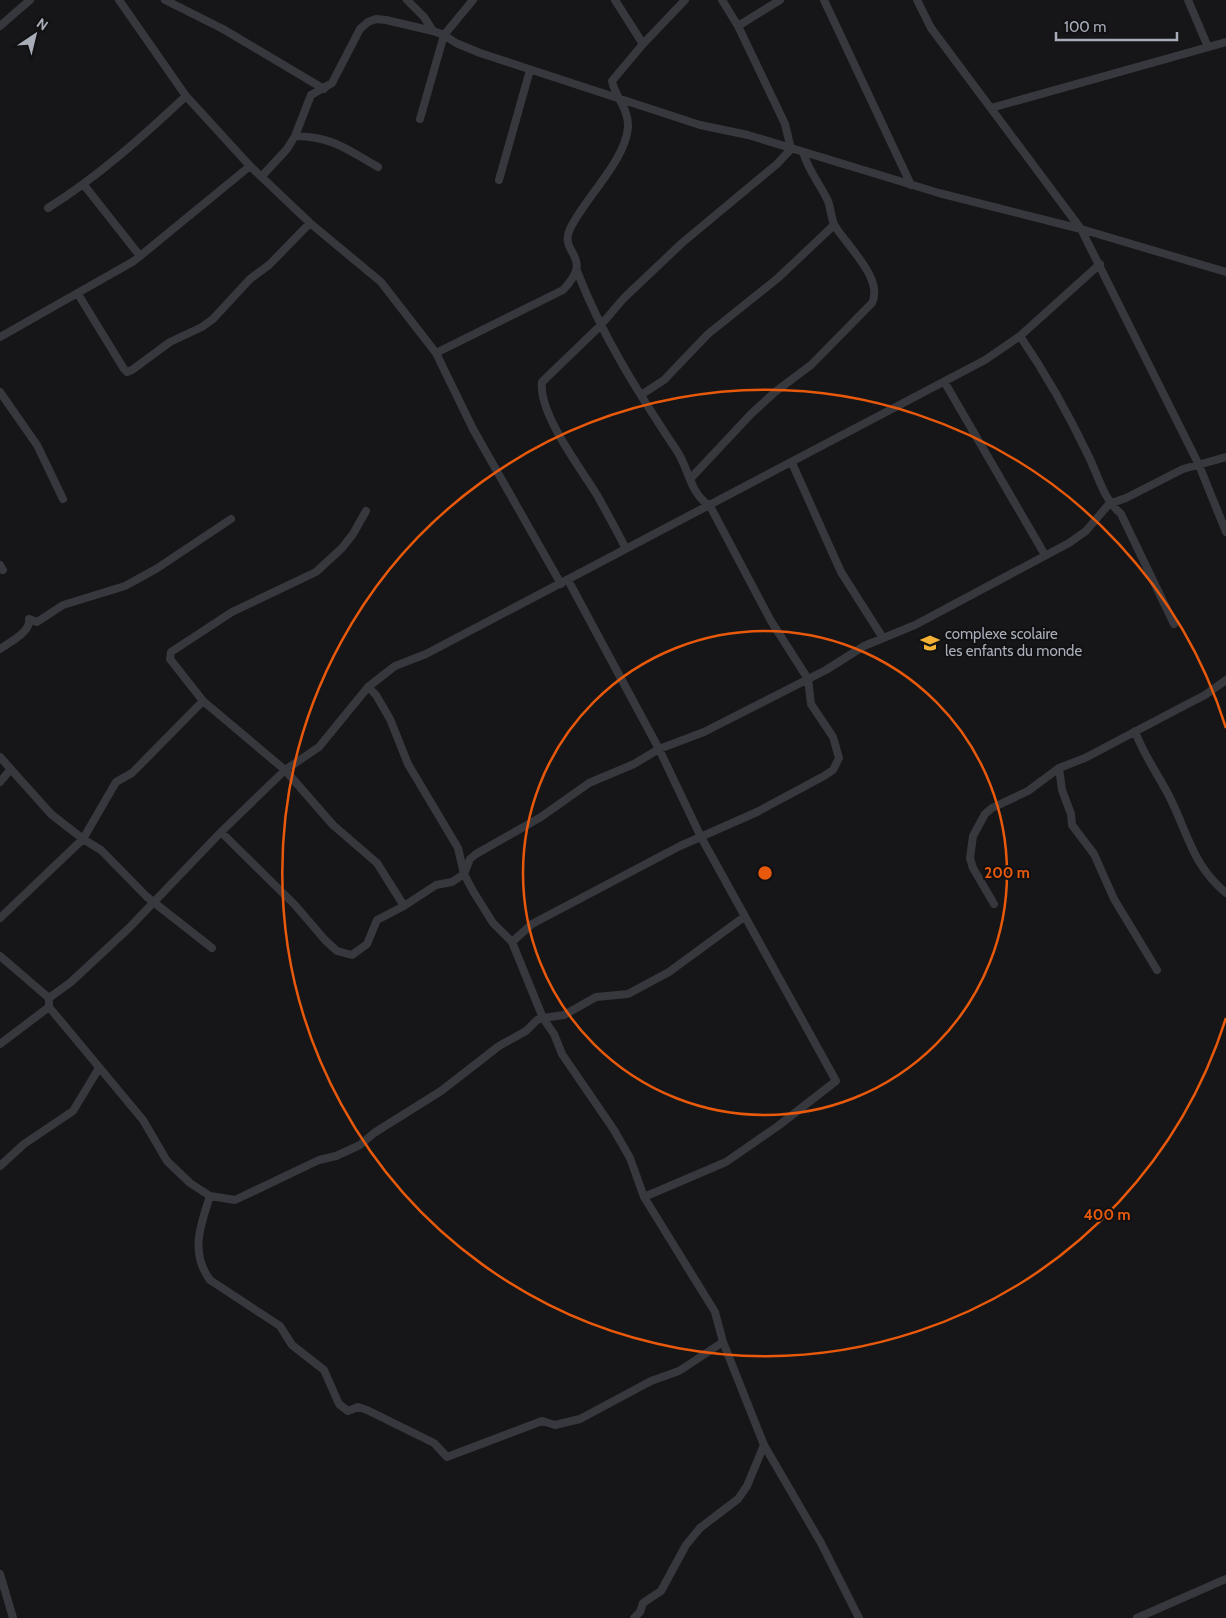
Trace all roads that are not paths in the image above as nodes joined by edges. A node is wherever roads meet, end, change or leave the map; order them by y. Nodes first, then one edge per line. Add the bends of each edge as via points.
1 (30, 0) edge
2 (119, 0) edge
3 (164, 0) edge
4 (407, 0) edge
5 (473, 0) edge
6 (615, 0) edge
7 (686, 0) edge
8 (722, 0) edge
9 (780, 0) edge
10 (824, 0) edge
11 (917, 0) edge
12 (1188, 0) edge
13 (0, 26) edge
14 (738, 26) junction
15 (433, 31) junction
16 (444, 35) junction
17 (1226, 42) edge
18 (642, 44) junction
19 (1208, 47) junction
20 (530, 70) junction
21 (324, 89) junction
22 (186, 96) junction
23 (616, 96) junction
24 (991, 108) junction
25 (420, 119) dead end
26 (295, 136) junction
27 (791, 149) junction
28 (803, 152) junction
29 (250, 166) junction
30 (378, 167) dead end
31 (262, 176) junction
32 (499, 180) dead end
33 (911, 184) junction
34 (84, 185) junction
35 (48, 208) dead end
36 (310, 224) junction
37 (834, 224) junction
38 (1081, 229) junction
39 (140, 256) junction
40 (1100, 264) junction
41 (578, 271) junction
42 (1226, 272) edge
43 (78, 294) junction
44 (600, 326) junction
45 (1020, 336) junction
46 (0, 337) edge
47 (436, 353) junction
48 (945, 382) junction
49 (0, 392) edge
50 (641, 395) junction
51 (1226, 457) edge
52 (792, 462) junction
53 (1198, 465) junction
54 (691, 478) junction
55 (63, 499) dead end
56 (1110, 504) junction
57 (710, 506) junction
58 (366, 511) dead end
59 (231, 519) dead end
60 (1226, 532) edge
61 (626, 549) junction
62 (1045, 555) junction
63 (564, 582) junction
64 (1174, 624) dead end
65 (883, 638) junction
66 (0, 649) edge
67 (808, 679) junction
68 (1226, 680) edge
69 (368, 687) junction
70 (203, 701) junction
71 (1135, 731) junction
72 (658, 750) junction
73 (0, 757) edge
74 (1058, 768) junction
75 (11, 769) junction
76 (285, 770) junction
77 (0, 782) edge
78 (221, 832) junction
79 (701, 837) junction
80 (83, 839) junction
81 (464, 874) junction
82 (1226, 893) edge
83 (154, 901) junction
84 (994, 904) dead end
85 (404, 906) junction
86 (744, 917) junction
87 (0, 918) edge
88 (512, 942) junction
89 (212, 948) dead end
90 (0, 956) edge
91 (1157, 970) dead end
92 (49, 998) junction
93 (49, 1007) junction
94 (543, 1018) junction
95 (0, 1044) edge
96 (99, 1068) junction
97 (0, 1166) edge
98 (210, 1196) junction
99 (644, 1197) junction
100 (723, 1342) junction
101 (764, 1445) junction
102 (0, 1574) edge
103 (1226, 1579) edge
104 (13, 1618) edge
105 (634, 1618) edge
106 (859, 1618) edge
107 (1137, 1618) edge

1 - 13 street
2 - 22 street
3 - 21 street via 223,29
4 - 15 street
5 - 16 street
6 - 18 street
7 - 18 street
8 - 14 street
9 - 14 street
10 - 33 street
11 - 24 street via 932,28
12 - 19 street
14 - 27 street via 785,124
15 - 16 street
15 - 21 street via 386,20 368,22 360,29 332,83
16 - 20 street via 480,53
16 - 25 street
17 - 19 street
18 - 23 street via 615,75 612,81
19 - 24 street
20 - 23 street
20 - 32 street
21 - 26 street via 311,95
22 - 29 street
22 - 34 street via 118,159
23 - 27 street via 700,125
23 - 41 street via 627,116 626,140 570,229 570,249
24 - 38 street
26 - 30 street via 333,141
26 - 31 street via 288,149
27 - 28 street
27 - 44 street via 682,243 624,298
28 - 33 street
28 - 37 street via 807,166 827,200
29 - 31 street
29 - 39 street
31 - 36 street
33 - 38 street
34 - 35 street
34 - 39 street
36 - 43 street via 212,319 170,342 127,372
36 - 47 street via 381,282
37 - 50 street via 778,278 708,334 664,380
37 - 54 street via 867,272 876,293 872,303 812,365 751,414
38 - 40 street
38 - 42 street
39 - 43 street
40 - 45 street
40 - 53 street
41 - 44 street
41 - 47 street via 563,290
43 - 46 street
44 - 50 street
44 - 61 street via 545,378 542,387 557,429 576,467 596,494
45 - 48 street
45 - 56 street via 1047,376
47 - 63 street via 474,429
48 - 52 street
48 - 62 street
49 - 55 street via 37,445
50 - 54 street
51 - 53 street
52 - 57 street
52 - 65 street via 841,572
53 - 56 street via 1165,476
53 - 60 street
54 - 57 street via 695,491
56 - 62 street via 1086,531
56 - 64 street via 1121,514
57 - 61 street
57 - 67 street via 770,621
58 - 70 street via 347,541 316,572 232,612 171,652 170,659
59 - 66 street via 125,586 63,605 37,622 29,619 26,630
61 - 63 street
62 - 65 street via 944,610
63 - 69 street via 426,654 395,666
63 - 72 street
65 - 67 street
67 - 72 street via 704,732
67 - 79 street via 811,704 836,744 837,764 824,776 757,812
68 - 71 street via 1206,695
69 - 76 street via 319,747
69 - 81 street via 390,719 408,764 458,848
70 - 76 street
70 - 80 street via 132,773 116,782
71 - 74 street via 1085,758
71 - 82 street via 1142,751 1172,802 1201,868
72 - 79 street
72 - 81 street via 589,783 542,817 476,854 470,859
73 - 75 street
74 - 84 street via 1028,791 992,808 973,836 970,858 973,868
74 - 91 street via 1072,825 1094,854 1114,899
75 - 77 street
75 - 80 street via 51,814
76 - 78 street
76 - 85 street via 333,825 376,863
78 - 83 street
78 - 85 street via 295,905 325,940 343,954 352,955 360,951 367,944 377,920
79 - 86 street
79 - 88 street via 532,924
80 - 83 street via 101,850
80 - 87 street
81 - 85 street via 452,882 436,885
81 - 88 street via 493,923
83 - 89 street
83 - 92 street via 71,982
86 - 94 street via 669,972 628,994 596,997 564,1015
86 - 99 street via 836,1081 726,1162
88 - 94 street
90 - 92 street
92 - 93 street
93 - 95 street
93 - 96 street
94 - 98 street via 360,1145 319,1160 235,1200
94 - 99 street via 562,1054 630,1158
96 - 97 street via 73,1111 24,1144
96 - 98 street via 143,1120 167,1160
98 - 100 street via 198,1242 198,1256 210,1280 280,1326 292,1345 324,1370 339,1404 348,1411 358,1407 367,1410 434,1443 447,1457 542,1420 555,1425 580,1419 678,1371
99 - 100 street via 715,1312
100 - 101 street
101 - 105 street via 738,1499 700,1528 686,1545 660,1591 643,1603
101 - 106 street via 822,1543
102 - 104 street
103 - 107 street

